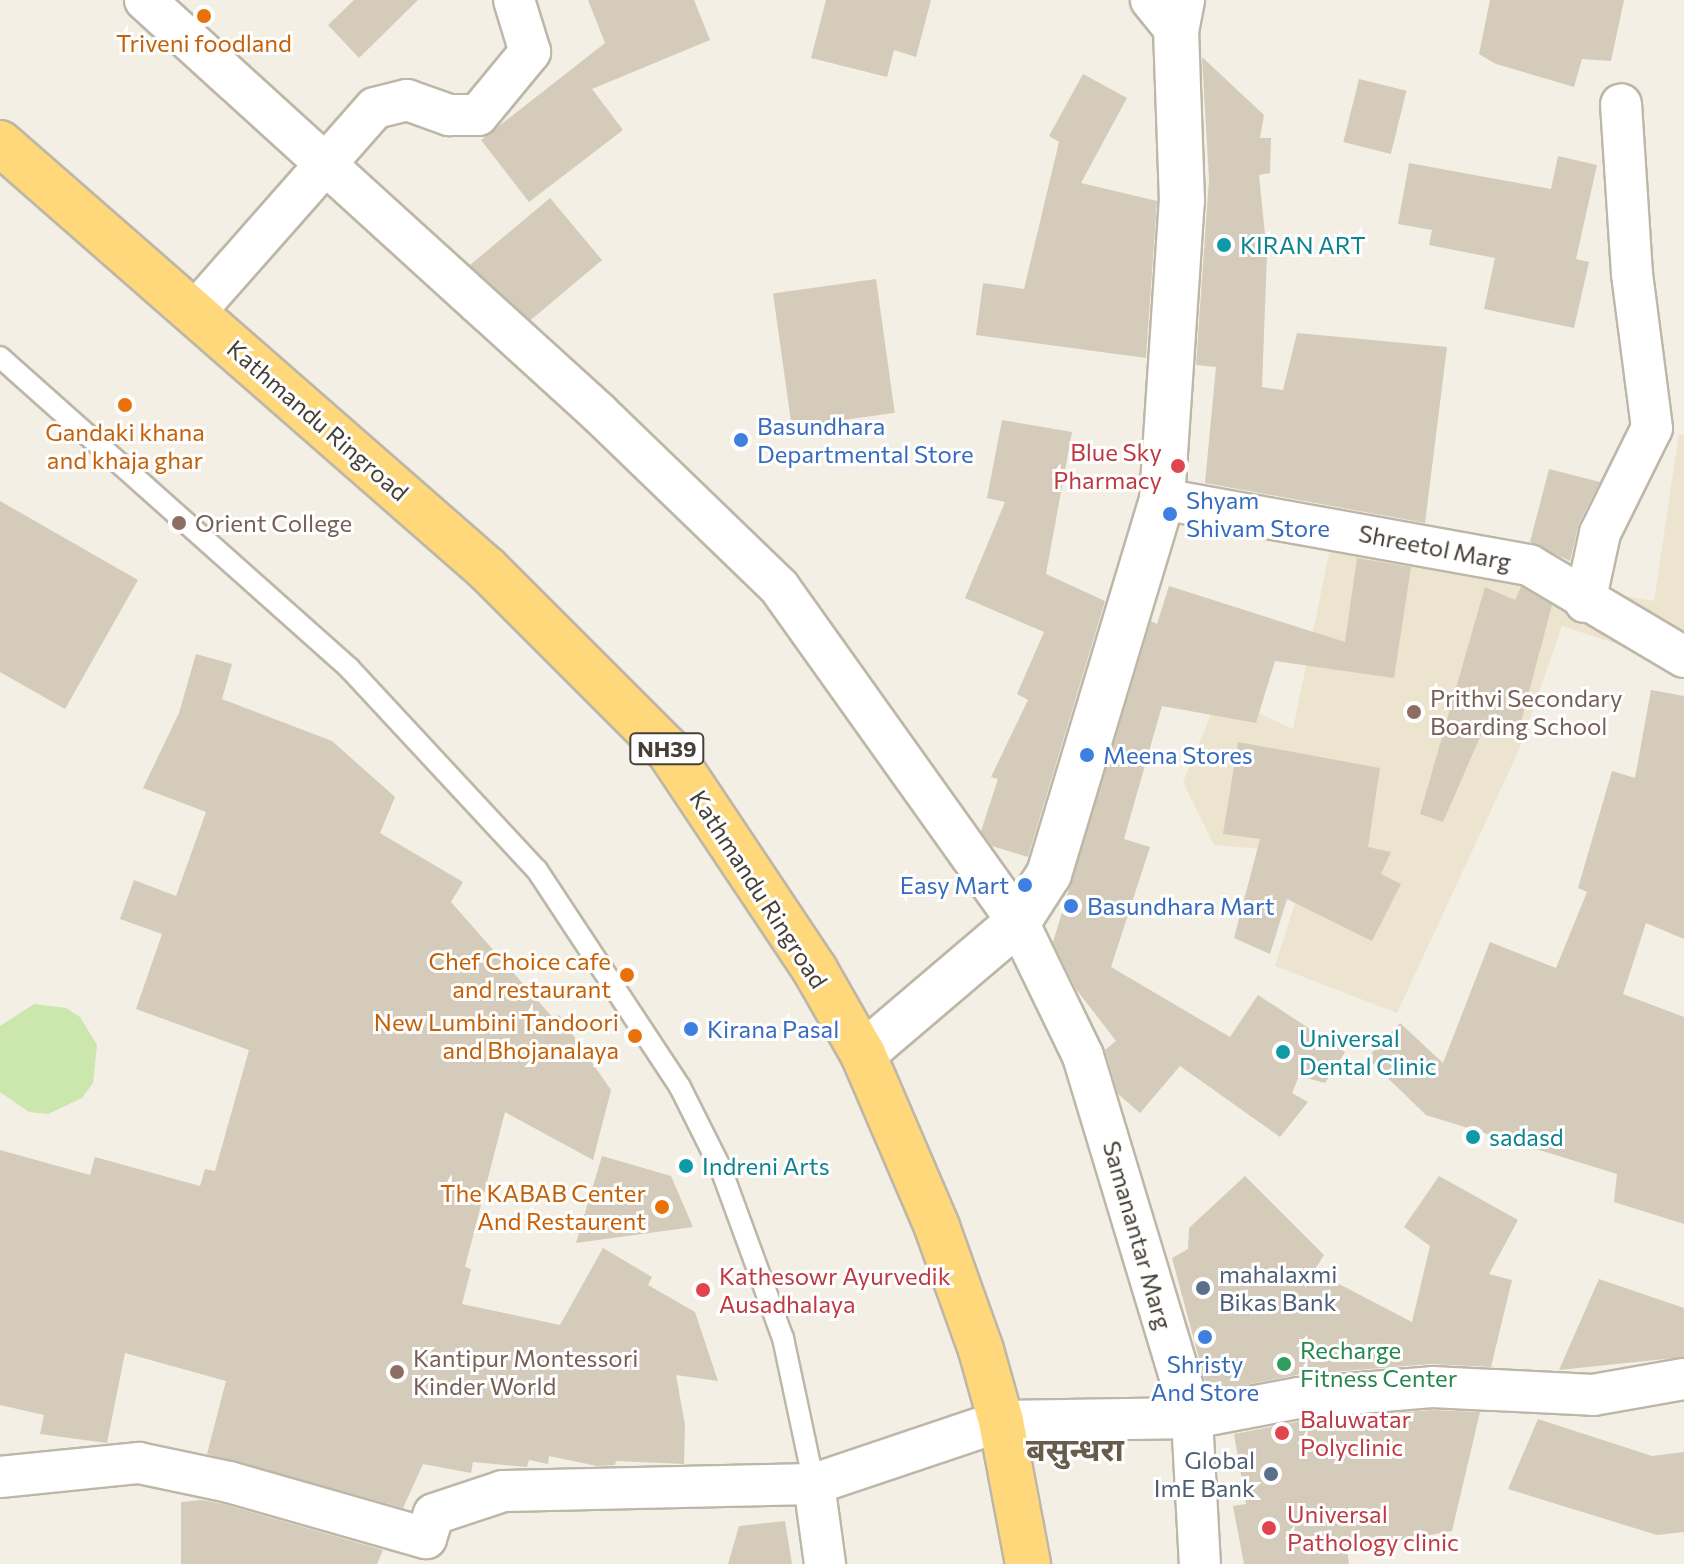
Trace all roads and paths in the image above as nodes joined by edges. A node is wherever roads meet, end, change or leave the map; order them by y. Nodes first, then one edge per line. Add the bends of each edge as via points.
1 (145, 0) edge
2 (514, 0) edge
3 (1169, 10) edge
4 (1621, 104) dead end
5 (0, 143) edge
6 (326, 161) junction
7 (195, 312) junction
8 (0, 357) edge
9 (1162, 499) junction
10 (1585, 602) junction
11 (1684, 657) edge
12 (1018, 922) junction
13 (863, 1054) junction
14 (1684, 1379) edge
15 (1192, 1418) junction
16 (1001, 1421) junction
17 (0, 1477) edge
18 (814, 1484) junction
19 (425, 1551) edge
20 (825, 1564) edge
21 (1028, 1564) edge
22 (1200, 1564) edge

1 - 6 street, Samanantar Marg
2 - 6 street via 530,52 478,115 449,115 407,100 375,108
3 - 9 street via 1182,201
4 - 10 street via 1632,274 1652,428 1600,533
5 - 7 highway, Kathmandu Ringroad / NH39
6 - 7 street
6 - 12 street, Samanantar Marg via 779,587
7 - 13 highway, Kathmandu Ringroad / NH39 via 487,569 658,738 815,970
8 - 18 lane via 349,668 537,870 680,1087 721,1169 783,1338
9 - 10 street, Shreetol Marg via 1529,565
9 - 12 street via 1049,874
10 - 11 street, Shreetol Marg
12 - 13 street
12 - 15 street, Samanantar Marg via 1083,1056
13 - 16 highway, Kathmandu Ringroad / NH39 via 961,1290
14 - 15 street via 1593,1395 1432,1387 1299,1398
15 - 16 street
15 - 22 street, Samanantar Marg
16 - 18 street
16 - 21 highway, Kathmandu Ringroad / NH39
17 - 19 street via 139,1463 229,1482
18 - 19 street via 503,1491 434,1514
18 - 20 street

